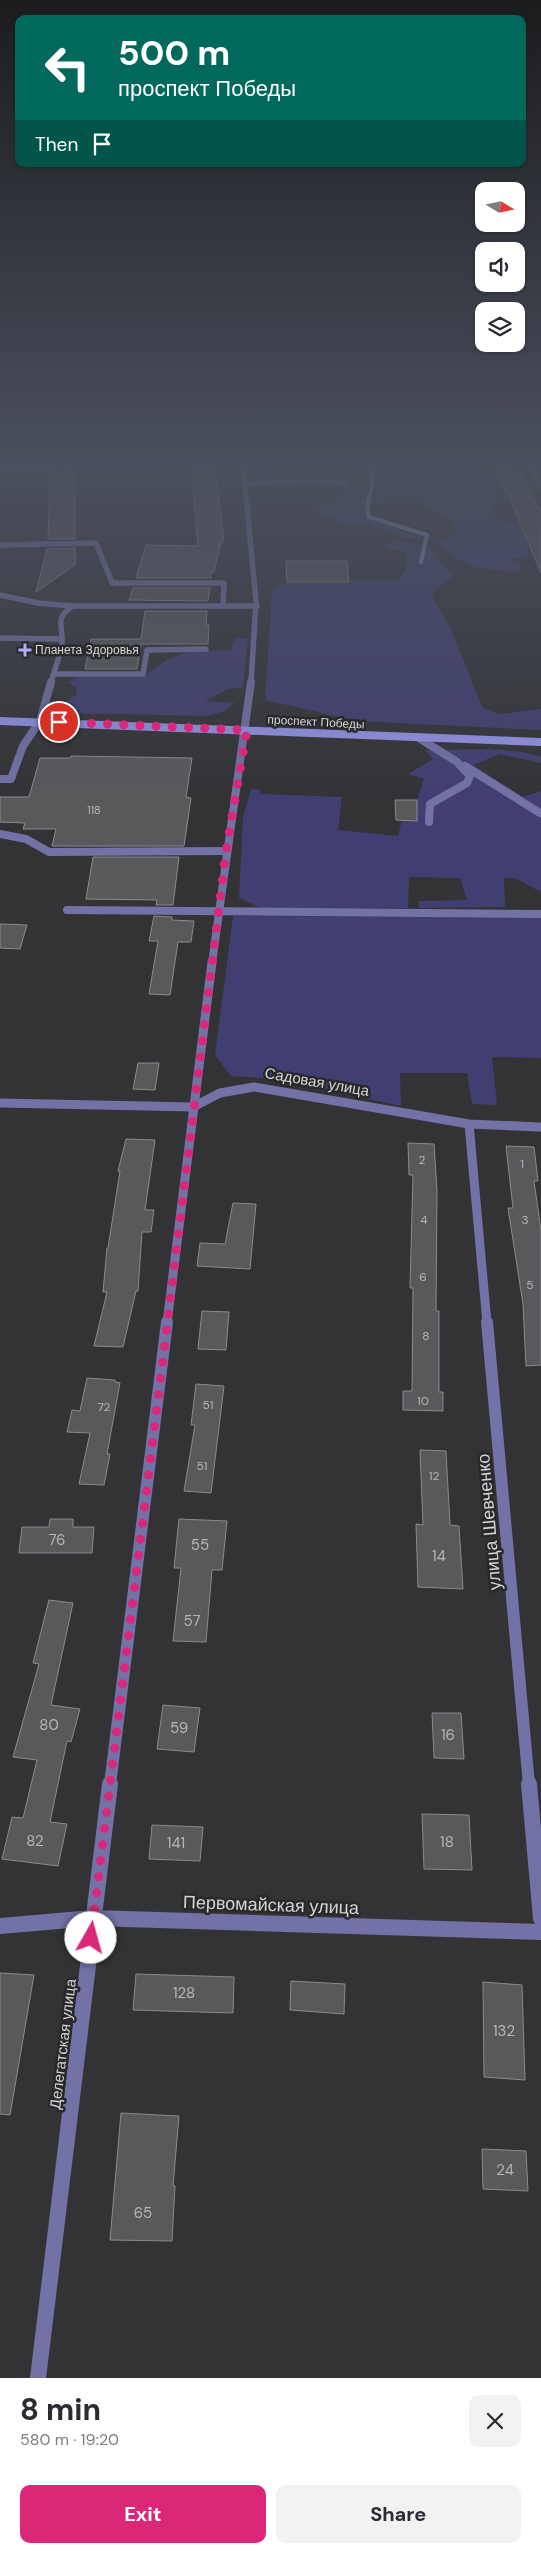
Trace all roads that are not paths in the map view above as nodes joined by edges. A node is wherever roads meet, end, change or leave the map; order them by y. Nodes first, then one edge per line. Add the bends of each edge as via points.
1 (109, 575) edge
2 (253, 575) edge
3 (0, 595) edge
4 (73, 606) junction
5 (223, 606) junction
6 (256, 606) junction
7 (0, 638) edge
8 (62, 639) junction
9 (206, 649) dead end
10 (54, 674) junction
11 (0, 721) edge
12 (40, 721) junction
13 (247, 730) junction
14 (419, 738) junction
15 (541, 742) edge
16 (457, 762) junction
17 (0, 779) edge
18 (540, 813) edge
19 (429, 822) dead end
20 (0, 834) edge
21 (226, 851) junction
22 (67, 910) dead end
23 (219, 910) junction
24 (541, 914) edge
25 (0, 1103) edge
26 (194, 1107) junction
27 (469, 1124) junction
28 (541, 1128) edge
29 (93, 1918) junction
30 (541, 1918) edge
31 (0, 1926) edge
32 (541, 1932) edge
33 (38, 2378) edge

1 - 5 street via 112,583 224,583
2 - 6 street, Делегатская улица
3 - 4 street
4 - 5 street
4 - 8 street via 64,612 59,626
5 - 6 street
6 - 13 street, Делегатская улица
7 - 8 street
8 - 10 street
9 - 10 street via 147,650 143,674
10 - 12 street
11 - 12 street, проспект Победы
12 - 13 street, проспект Победы
12 - 17 street via 23,746 11,779
13 - 14 street, проспект Победы
13 - 21 street, Делегатская улица
14 - 15 street, проспект Победы
14 - 16 street
16 - 18 street
16 - 19 street via 470,776 467,782 430,804
20 - 21 street via 28,839 49,852
21 - 23 street, Делегатская улица
22 - 23 street
23 - 24 street
23 - 26 street, Делегатская улица
25 - 26 street, Садовая улица
26 - 27 street, Садовая улица via 220,1094 254,1087
26 - 29 street, Делегатская улица
27 - 28 street, Садовая улица
27 - 30 street, улица Шевченко
29 - 31 street, Первомайская улица
29 - 32 street, Первомайская улица
29 - 33 street, Делегатская улица

